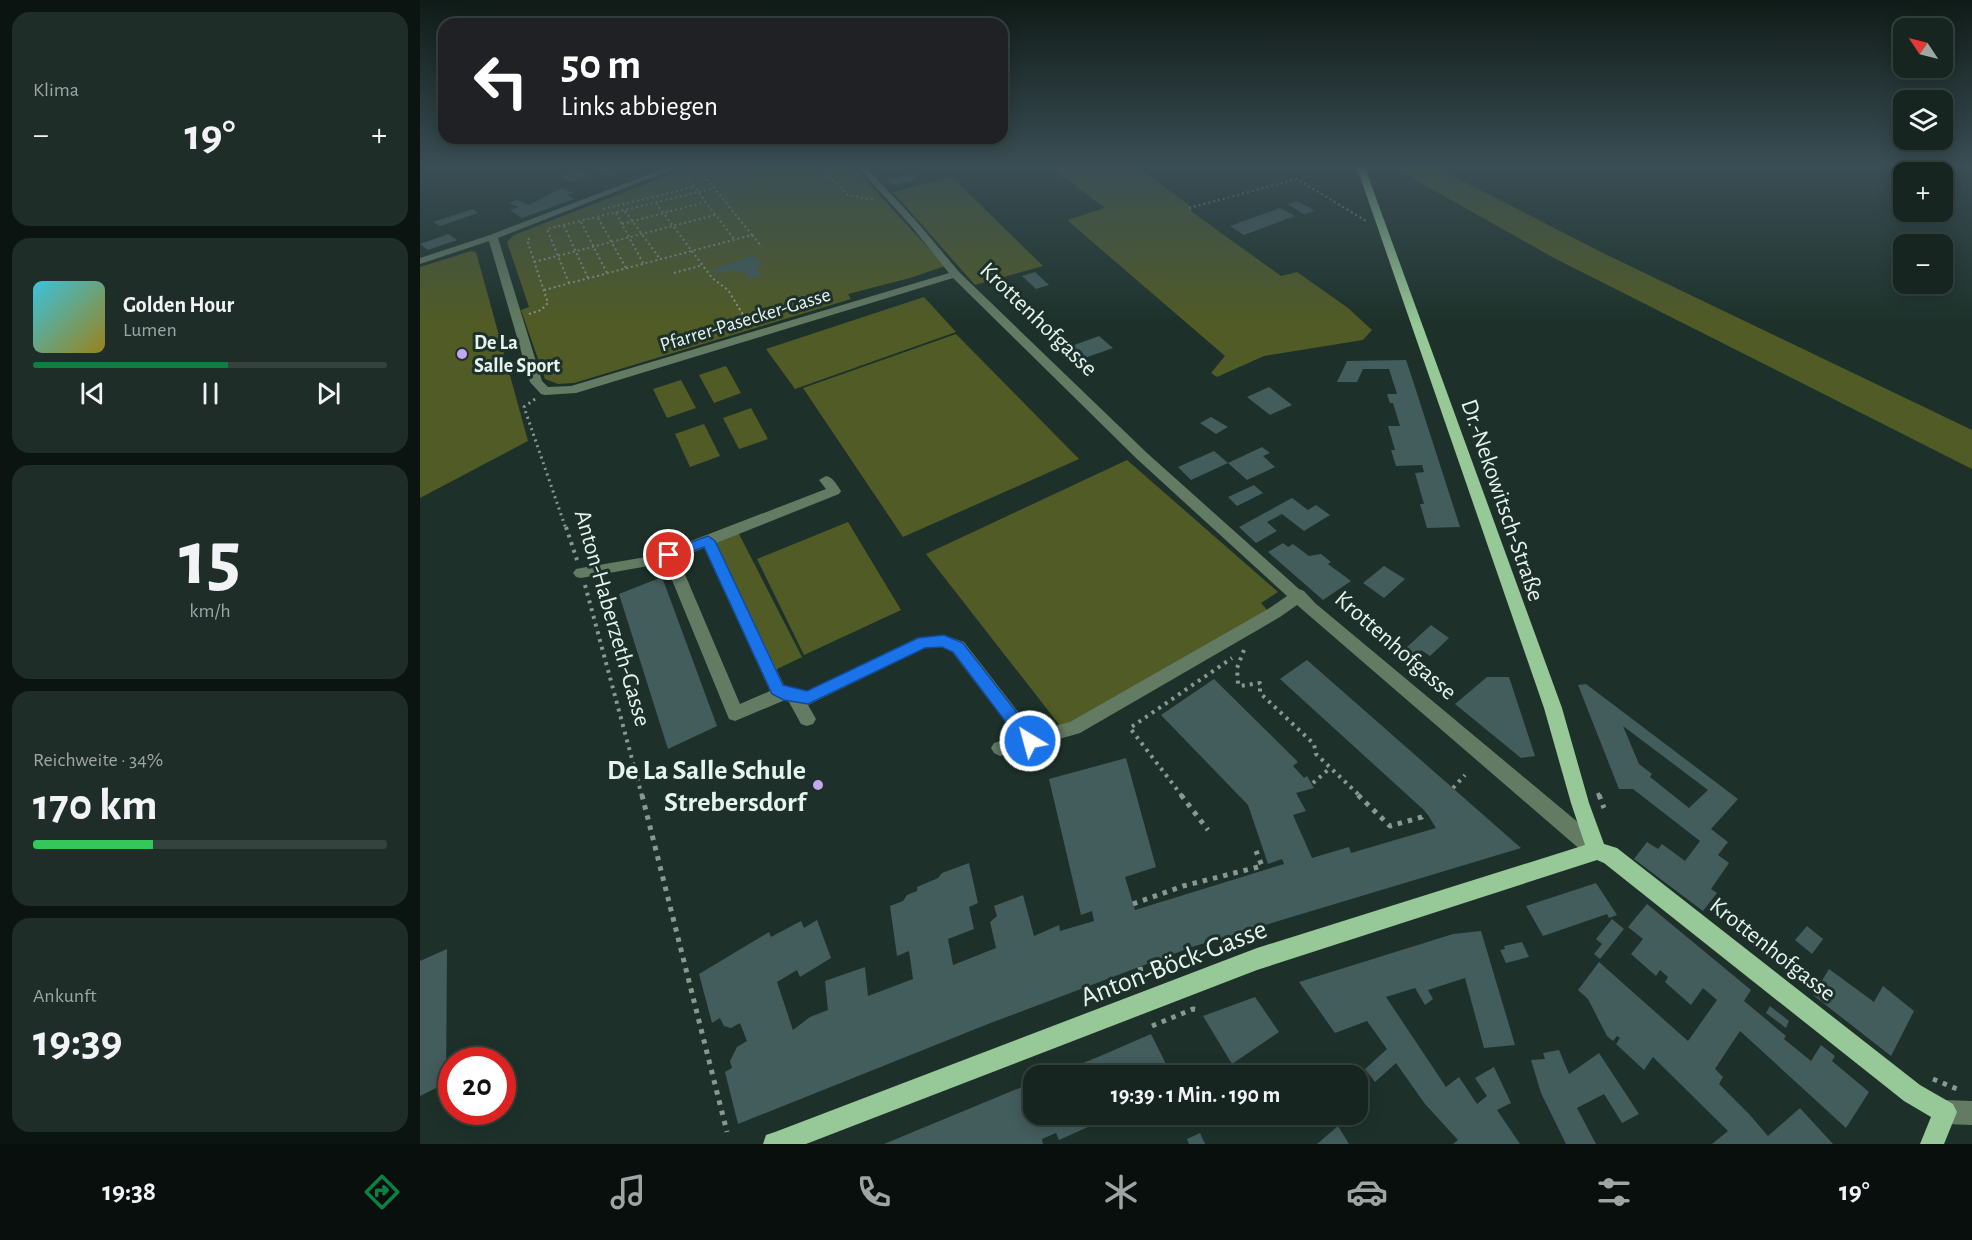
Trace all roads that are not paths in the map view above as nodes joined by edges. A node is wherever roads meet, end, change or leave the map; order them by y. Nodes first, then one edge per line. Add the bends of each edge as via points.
1 (543, 218) edge
2 (907, 218) edge
3 (1380, 218) edge
4 (493, 237) junction
5 (420, 261) edge
6 (955, 274) junction
7 (826, 480) dead end
8 (708, 541) junction
9 (669, 555) junction
10 (581, 573) road end
11 (1299, 595) junction
12 (790, 695) junction
13 (807, 719) dead end
14 (1030, 741) junction
15 (1000, 748) dead end
16 (1598, 851) junction
17 (1945, 1112) junction
18 (1972, 1113) edge
19 (775, 1144) edge
20 (1932, 1144) edge

1 - 4 street
2 - 6 street, Krottenhofgasse
3 - 16 main road, Dr.-Nekowitsch-Straße via 1553,708
4 - 5 street
4 - 6 street, Pfarrer-Pasecker-Gasse via 536,382 545,391 572,390
6 - 11 street, Krottenhofgasse via 1142,456
7 - 8 street via 834,491
8 - 9 street
8 - 12 street via 778,690
9 - 10 street
9 - 12 street via 735,714
11 - 14 street via 1074,728
11 - 16 street, Krottenhofgasse
12 - 13 street
12 - 14 street via 808,698 923,642 944,641 958,647
14 - 15 street
16 - 17 main road, Krottenhofgasse via 1610,855 1912,1093
16 - 19 main road, Anton-Böck-Gasse via 1257,959
17 - 18 street
17 - 20 main road

